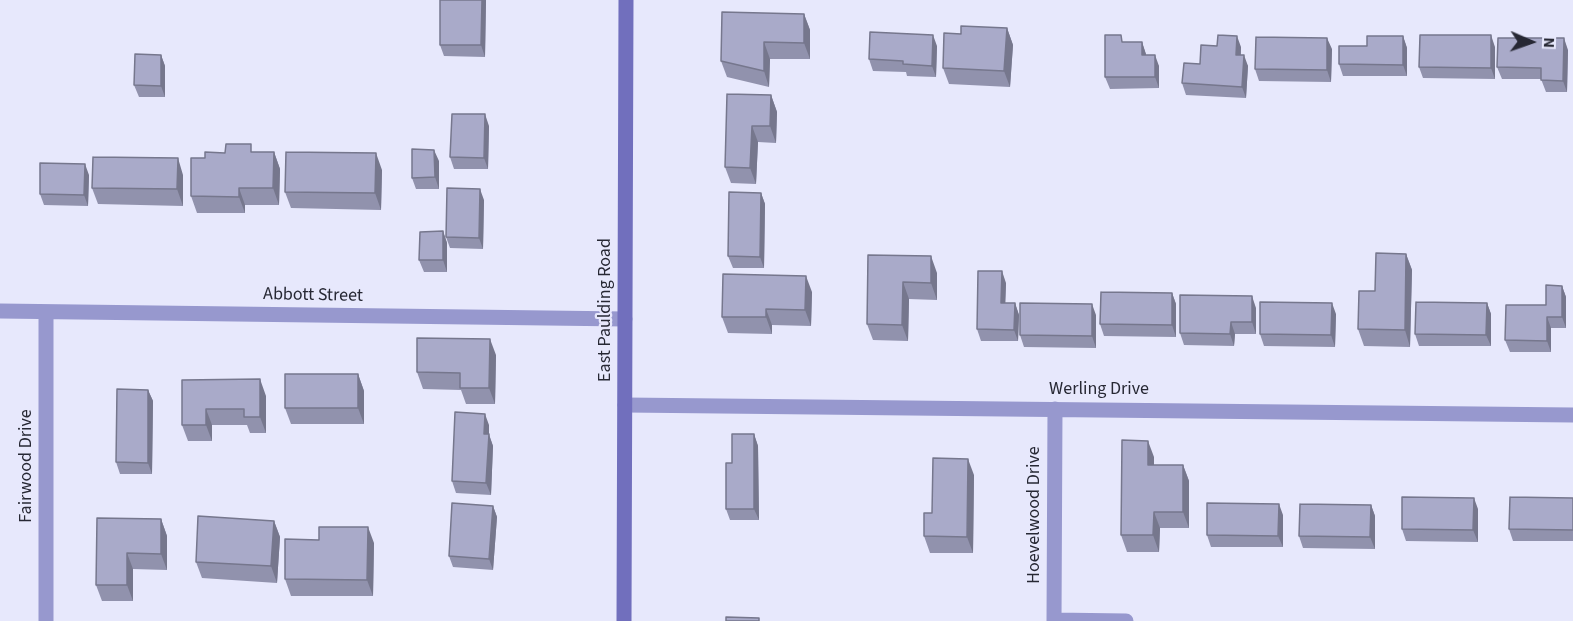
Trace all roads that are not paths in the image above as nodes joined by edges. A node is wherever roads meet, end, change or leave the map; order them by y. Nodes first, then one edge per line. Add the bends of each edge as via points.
1 (626, 0) edge
2 (0, 311) edge
3 (46, 312) junction
4 (625, 320) junction
5 (625, 405) junction
6 (1055, 409) junction
7 (1573, 415) edge
8 (1054, 620) edge
9 (46, 621) edge
10 (624, 621) edge
11 (1126, 621) edge

1 - 4 main road, East Paulding Road
2 - 3 street, Abbott Street
3 - 4 street, Abbott Street
3 - 9 street, Fairwood Drive
4 - 5 main road, East Paulding Road
5 - 6 street, Werling Drive
5 - 10 main road, East Paulding Road
6 - 7 street, Werling Drive
6 - 8 street, Hoevelwood Drive
8 - 11 street

